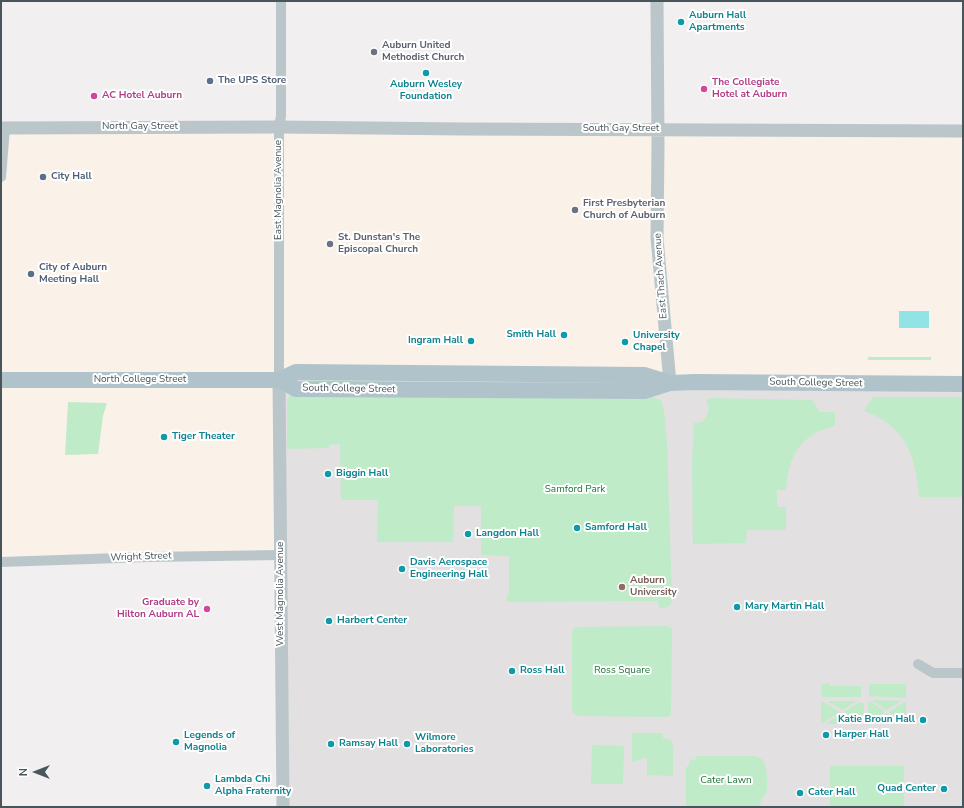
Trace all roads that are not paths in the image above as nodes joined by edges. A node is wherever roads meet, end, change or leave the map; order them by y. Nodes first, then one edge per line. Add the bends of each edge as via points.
1 (281, 1) edge
2 (657, 1) edge
3 (279, 127) junction
4 (3, 128) edge
5 (658, 130) junction
6 (963, 131) edge
7 (1, 176) edge
8 (1, 380) edge
9 (279, 380) junction
10 (670, 383) junction
11 (963, 384) edge
12 (280, 555) junction
13 (1, 562) edge
14 (918, 664) dead end
15 (963, 673) edge
16 (282, 807) edge

1 - 3 street, East Magnolia Avenue
2 - 5 street, East Thach Avenue
3 - 4 street, North Gay Street
3 - 5 street, South Gay Street
3 - 9 street, East Magnolia Avenue
4 - 7 street
5 - 6 street, South Gay Street
5 - 10 street, East Thach Avenue via 657,238
8 - 9 main road, North College Street
9 - 10 main road, South College Street via 296,389 644,391
9 - 12 street, West Magnolia Avenue
10 - 11 main road, South College Street
12 - 13 street, Wright Street via 157,556
12 - 16 street, West Magnolia Avenue
14 - 15 street via 933,673

